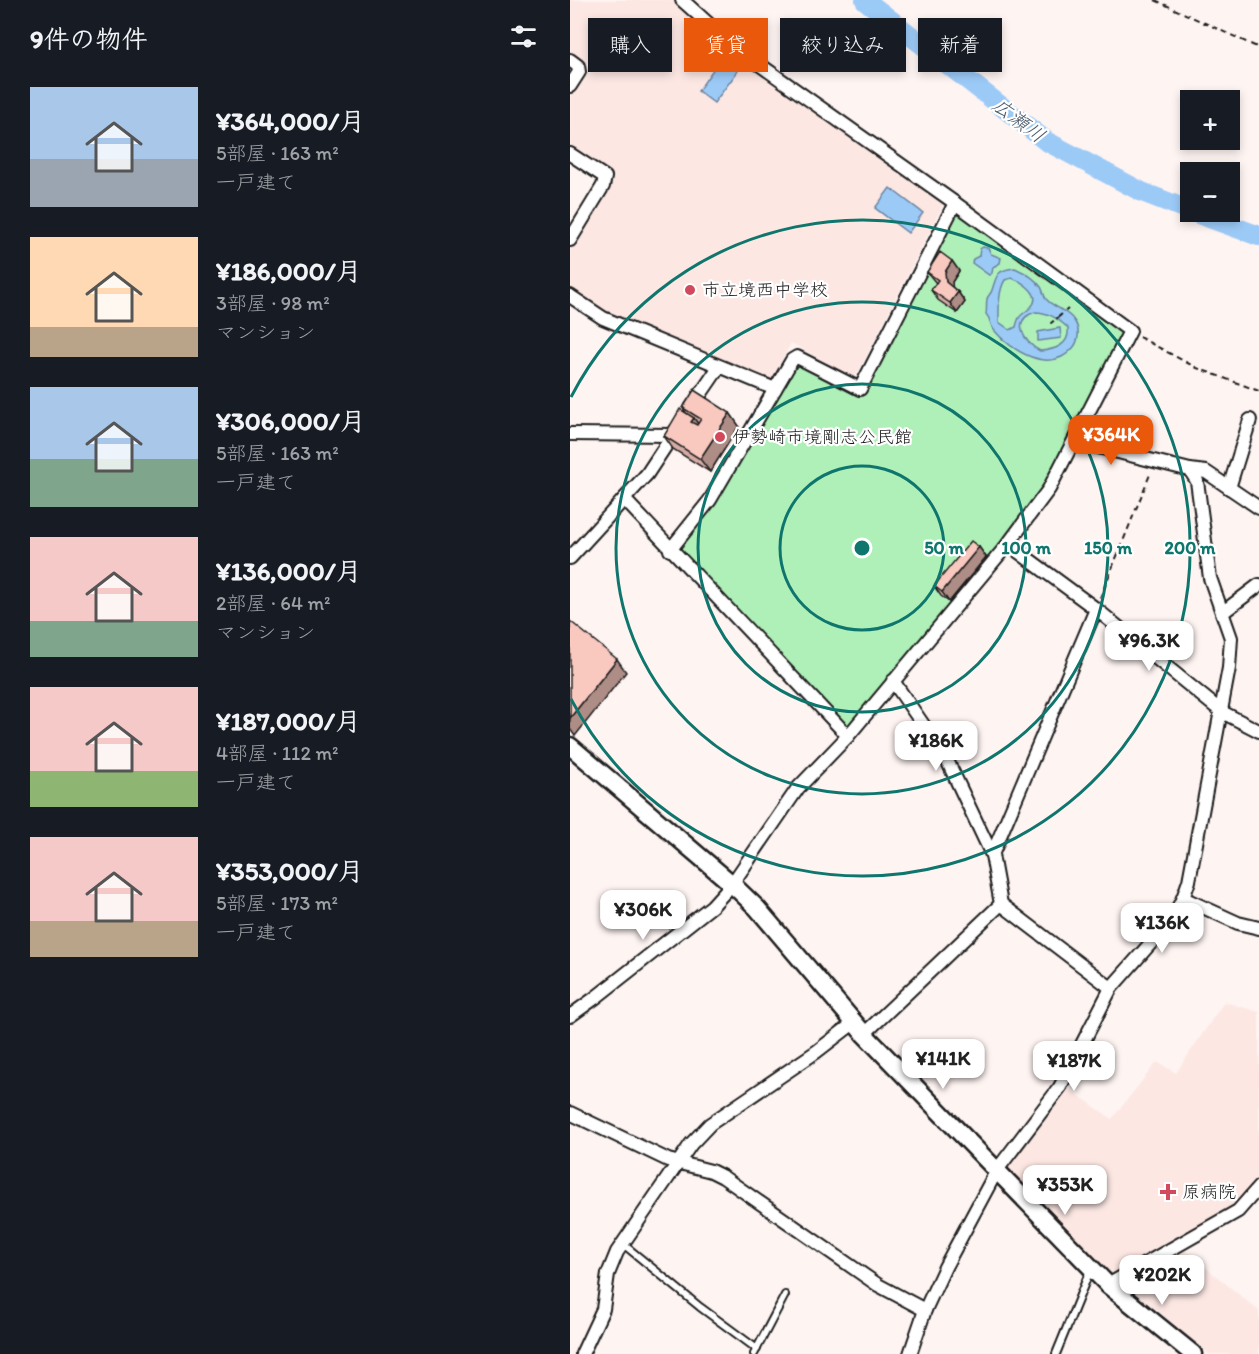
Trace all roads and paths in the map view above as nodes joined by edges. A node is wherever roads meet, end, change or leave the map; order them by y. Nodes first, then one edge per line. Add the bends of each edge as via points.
1 (682, 0) edge
2 (1155, 0) edge
3 (1259, 48) edge
4 (570, 60) edge
5 (570, 86) edge
6 (570, 154) edge
7 (955, 203) junction
8 (570, 240) edge
9 (570, 296) edge
10 (1068, 309) dead end
11 (1061, 315) dead end
12 (1130, 331) junction
13 (719, 367) junction
14 (775, 389) junction
15 (1259, 391) edge
16 (1250, 420) dead end
17 (570, 434) edge
18 (673, 435) junction
19 (1074, 441) junction
20 (1156, 461) junction
21 (1190, 470) junction
22 (1229, 488) junction
23 (624, 499) junction
24 (1259, 508) edge
25 (1008, 544) junction
26 (670, 550) junction
27 (570, 558) edge
28 (1259, 585) edge
29 (1096, 609) junction
30 (1222, 613) junction
31 (893, 681) junction
32 (1222, 712) junction
33 (1259, 731) edge
34 (848, 736) junction
35 (570, 747) edge
36 (992, 855) junction
37 (732, 884) junction
38 (1183, 898) junction
39 (1001, 904) junction
40 (1259, 928) edge
41 (1111, 988) junction
42 (570, 1016) edge
43 (859, 1028) junction
44 (570, 1113) edge
45 (678, 1163) junction
46 (997, 1170) junction
47 (1259, 1187) edge
48 (623, 1244) junction
49 (1091, 1268) junction
50 (1108, 1286) junction
51 (785, 1295) dead end
52 (925, 1310) junction
53 (570, 1346) edge
54 (756, 1352) edge
55 (582, 1354) edge
56 (910, 1354) edge
57 (1056, 1354) edge
58 (1193, 1354) edge

1 - 7 street via 732,45
2 - 3 path
4 - 5 street via 579,72
6 - 8 street via 605,177
7 - 12 street
7 - 14 street via 860,389 797,357
9 - 13 street via 603,318
10 - 11 path via 1051,323
12 - 15 path via 1197,368
12 - 19 street
13 - 14 street
13 - 18 street
14 - 26 street via 710,500
16 - 22 street
17 - 18 street
18 - 23 street via 647,474
19 - 20 street
19 - 25 street via 1049,489
20 - 21 street
20 - 29 path
21 - 22 street via 1206,472
21 - 30 street via 1197,481 1210,578
22 - 24 street
23 - 26 street
23 - 27 street
25 - 29 street
25 - 31 street
26 - 34 street
28 - 30 street
29 - 32 street
29 - 36 street
30 - 32 street via 1231,638
31 - 34 street
31 - 36 street via 946,758
32 - 33 street
32 - 38 street
34 - 37 street via 798,788
35 - 37 street
36 - 39 street
37 - 42 street via 712,906
37 - 43 street
38 - 40 street
38 - 41 street via 1173,918
39 - 41 street
39 - 43 street
41 - 46 street via 1060,1087
43 - 45 street via 816,1052 710,1124
43 - 46 street
44 - 45 street
45 - 48 street
45 - 52 street via 723,1178 878,1285
46 - 49 street
46 - 52 street
47 - 50 street via 1238,1211
48 - 54 lane
48 - 55 street via 608,1274 603,1309
49 - 50 street
49 - 57 lane
50 - 58 street
51 - 54 lane
52 - 56 street
53 - 55 street

